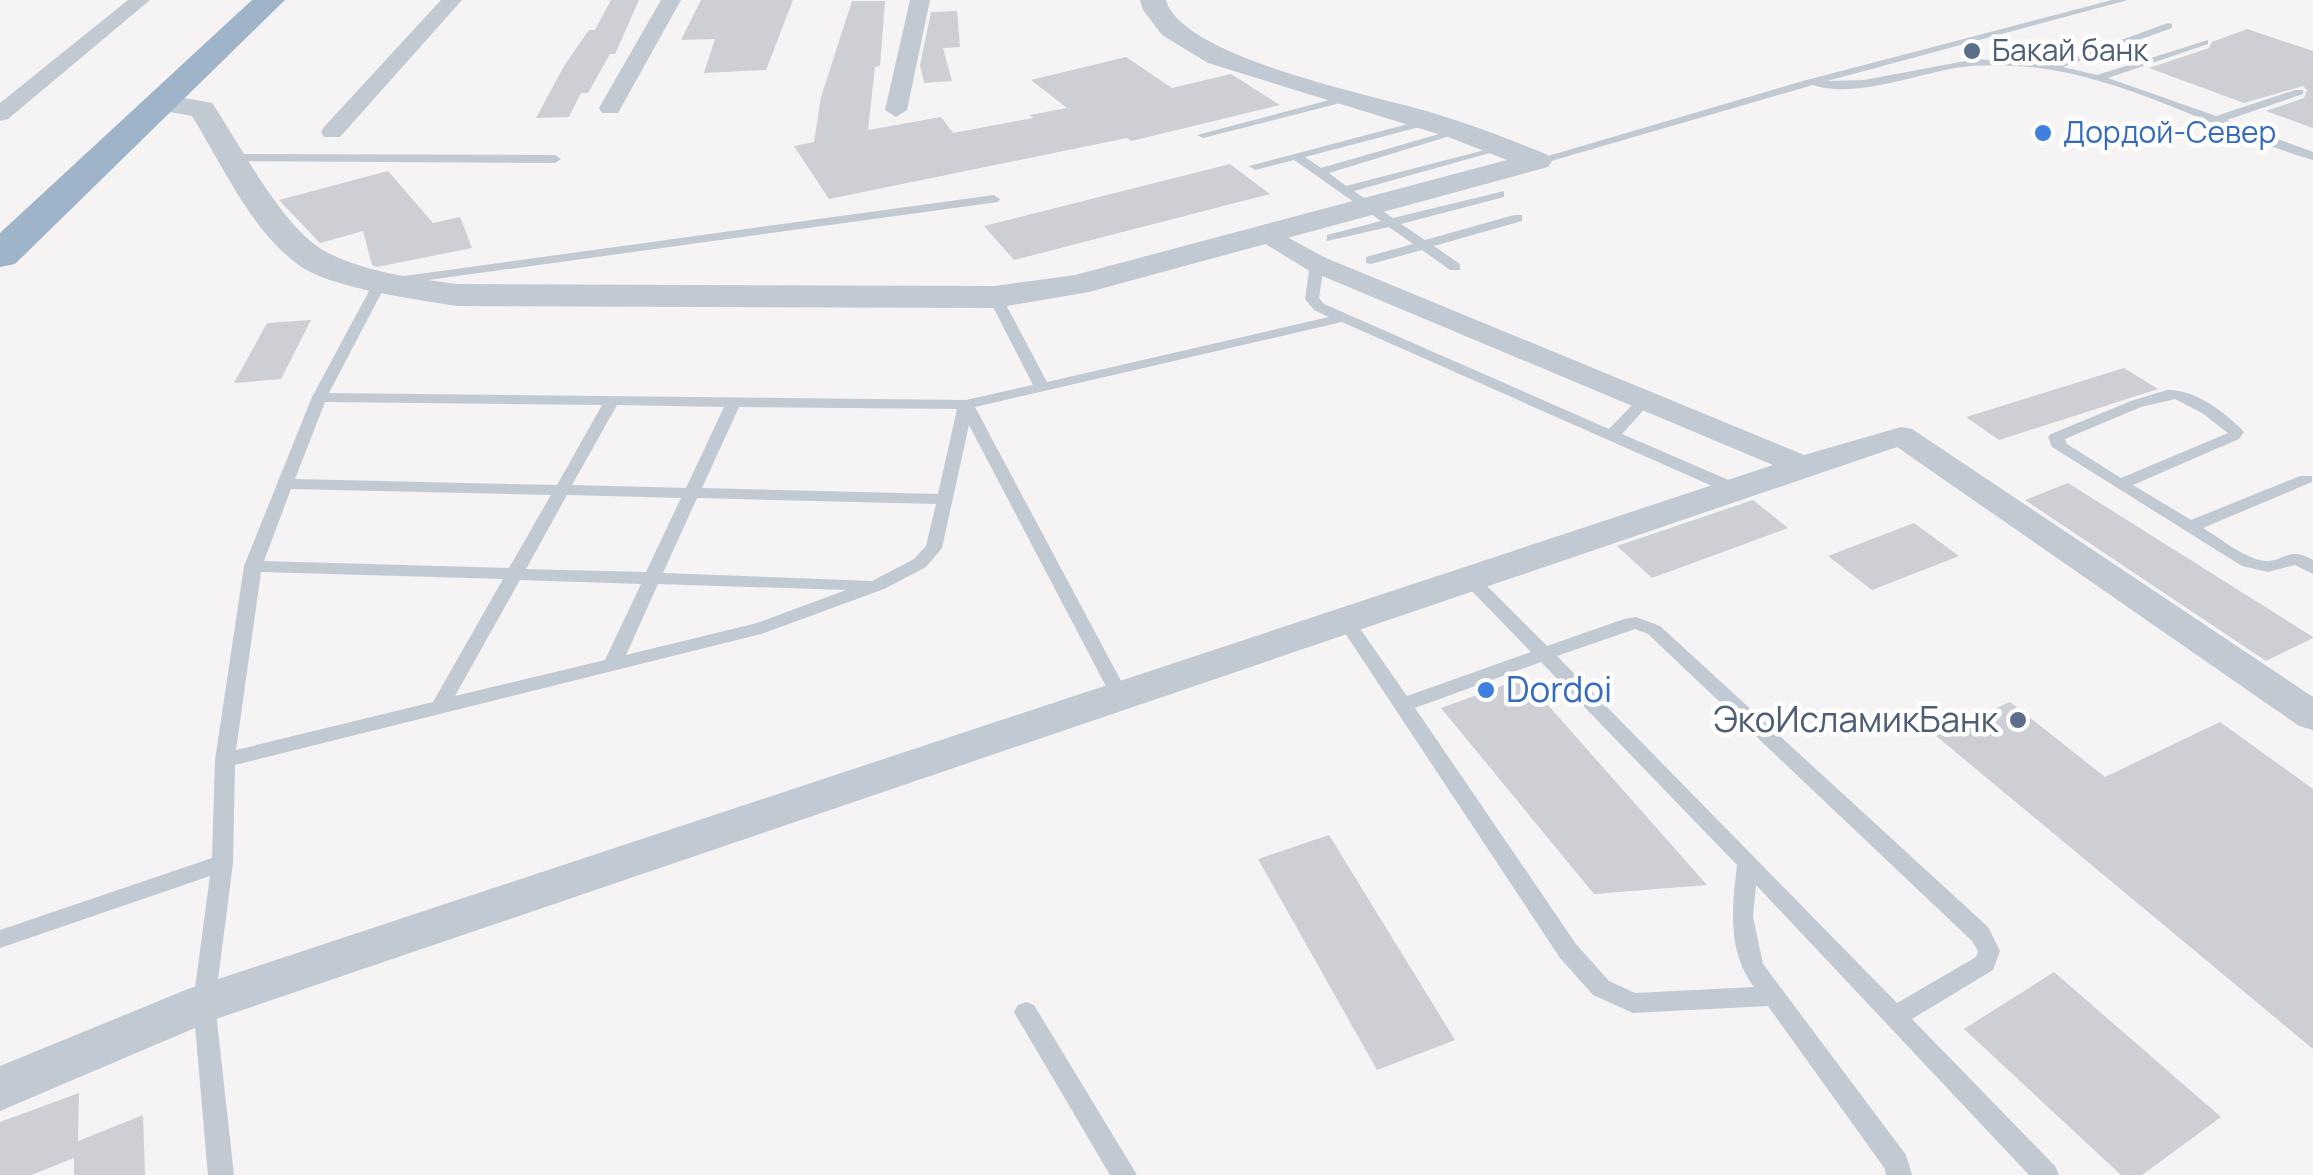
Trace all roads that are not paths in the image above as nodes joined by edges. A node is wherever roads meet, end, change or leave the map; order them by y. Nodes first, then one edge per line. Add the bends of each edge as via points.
1 (140, 0) edge
2 (270, 0) edge
3 (452, 0) edge
4 (671, 0) edge
5 (920, 0) edge
6 (1153, 0) edge
7 (2122, 0) edge
8 (2168, 26) dead end
9 (2204, 42) dead end
10 (2056, 65) junction
11 (2097, 78) junction
12 (1808, 83) junction
13 (2299, 92) dead end
14 (1352, 98) junction
15 (163, 103) junction
16 (610, 108) dead end
17 (896, 110) dead end
18 (0, 114) edge
19 (2214, 121) junction
20 (1427, 122) junction
21 (332, 132) dead end
22 (1457, 132) junction
23 (1203, 135) dead end
24 (1500, 147) junction
25 (1296, 156) junction
26 (2313, 156) edge
27 (233, 158) junction
28 (556, 159) dead end
29 (1537, 161) junction
30 (1255, 166) dead end
31 (1320, 172) junction
32 (1500, 194) dead end
33 (994, 198) dead end
34 (1368, 207) junction
35 (1518, 218) dead end
36 (1268, 235) junction
37 (1423, 245) junction
38 (1324, 251) junction
39 (0, 255) edge
40 (1371, 260) dead end
41 (1455, 267) dead end
42 (380, 283) junction
43 (995, 296) junction
44 (1342, 318) junction
45 (1043, 389) junction
46 (319, 397) junction
47 (612, 400) junction
48 (1644, 401) junction
49 (734, 402) junction
50 (966, 405) junction
51 (1611, 436) junction
52 (1802, 466) junction
53 (2306, 478) dead end
54 (286, 484) junction
55 (2120, 484) junction
56 (560, 490) junction
57 (1734, 490) junction
58 (693, 493) junction
59 (945, 499) junction
60 (2190, 527) junction
61 (2305, 554) edge
62 (253, 566) junction
63 (2313, 568) edge
64 (513, 574) junction
65 (651, 578) junction
66 (1470, 578) junction
67 (878, 585) junction
68 (1346, 621) junction
69 (1542, 652) junction
70 (612, 665) junction
71 (1119, 694) junction
72 (1402, 705) junction
73 (439, 708) junction
74 (2313, 716) edge
75 (225, 760) junction
76 (222, 863) junction
77 (1748, 863) junction
78 (0, 938) edge
79 (1773, 996) junction
80 (204, 1003) junction
81 (1026, 1012) dead end
82 (1894, 1017) junction
83 (0, 1089) edge
84 (221, 1175) edge
85 (1124, 1175) edge
86 (1899, 1175) edge
87 (2046, 1175) edge

1 - 18 street
2 - 15 highway
3 - 21 street
4 - 16 street
5 - 17 street
6 - 14 street via 1166,26 1224,60
7 - 12 lane
8 - 10 lane
9 - 11 lane
10 - 11 lane
10 - 12 lane via 1965,63 1857,87
11 - 19 lane
12 - 29 lane
13 - 19 lane
14 - 20 street
14 - 23 lane
15 - 27 street via 202,109
15 - 39 highway
19 - 26 lane
20 - 22 street
20 - 25 lane
22 - 24 street
22 - 31 lane
24 - 29 street
24 - 34 lane
25 - 30 lane
25 - 31 lane
27 - 28 lane
27 - 42 street via 274,223 314,260
29 - 34 street
31 - 34 lane
32 - 34 lane
33 - 42 lane
34 - 36 street
34 - 37 lane
34 - 38 lane
35 - 37 lane
36 - 38 street
36 - 43 street via 1077,285
37 - 40 lane
37 - 41 lane
38 - 44 lane via 1312,300
38 - 48 street
42 - 43 street via 457,295
42 - 46 lane
43 - 45 lane
44 - 45 lane
44 - 51 lane
45 - 50 lane
46 - 47 lane
46 - 54 lane
47 - 49 lane
47 - 56 lane
48 - 51 lane
48 - 52 street
49 - 50 lane
49 - 58 lane
50 - 59 lane
50 - 71 lane
51 - 57 lane
52 - 57 street
52 - 74 street via 1900,436
53 - 60 lane
54 - 56 lane
54 - 62 lane
55 - 55 lane via 2060,447 2056,437 2169,394 2236,432
55 - 60 lane
56 - 58 lane
56 - 64 lane
57 - 66 street
58 - 59 lane
58 - 65 lane
59 - 67 lane via 934,548
60 - 61 lane via 2256,567 2271,569
61 - 63 lane
62 - 64 lane
62 - 75 lane
64 - 65 lane
64 - 73 lane
65 - 67 lane
65 - 70 lane
66 - 68 street
66 - 69 lane
67 - 70 lane via 761,628
68 - 71 street
68 - 72 lane
69 - 72 lane
69 - 77 lane
69 - 82 lane via 1624,624 1654,630 1980,934 1989,951 1985,963
70 - 73 lane
71 - 80 street
72 - 79 lane via 1568,951 1600,988 1633,1002
73 - 75 lane
75 - 76 lane
76 - 78 lane
76 - 80 lane
77 - 79 lane via 1745,934 1752,967
77 - 82 lane
79 - 86 lane
80 - 83 street
80 - 84 lane
81 - 85 lane
82 - 87 lane

